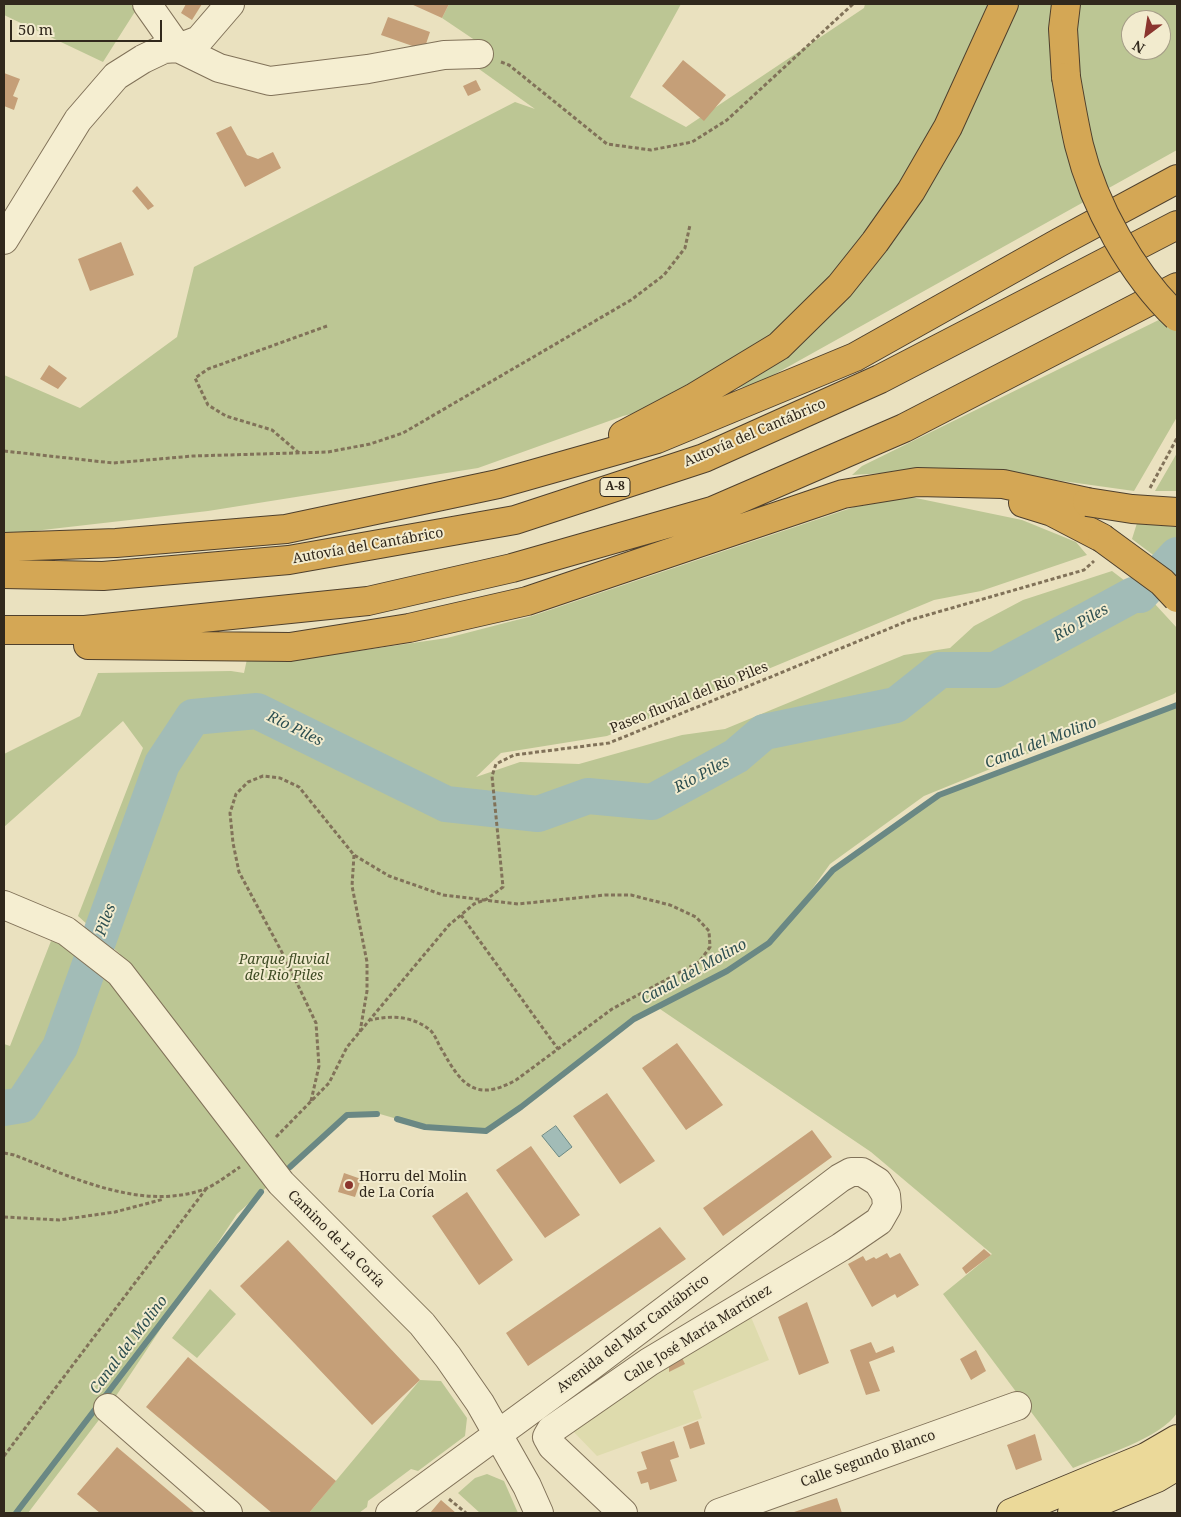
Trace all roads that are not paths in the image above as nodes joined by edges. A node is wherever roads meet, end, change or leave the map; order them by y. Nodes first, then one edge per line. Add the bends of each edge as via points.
1 (147, 4) edge
2 (230, 4) edge
3 (1004, 4) edge
4 (1066, 4) edge
5 (178, 48) junction
6 (479, 54) road end
7 (1177, 179) edge
8 (1177, 225) edge
9 (4, 240) edge
10 (1177, 287) edge
11 (1177, 317) edge
12 (917, 482) junction
13 (498, 484) junction
14 (1177, 512) edge
15 (4, 547) edge
16 (4, 574) edge
17 (1177, 598) edge
18 (4, 630) edge
19 (4, 643) edge
20 (4, 905) edge
21 (878, 1182) joint
22 (1017, 1406) dead end
23 (108, 1408) dead end
24 (498, 1433) junction
25 (1177, 1439) edge
26 (1177, 1466) edge
27 (228, 1513) edge
28 (390, 1513) edge
29 (539, 1513) edge
30 (623, 1513) edge
31 (719, 1513) edge
32 (1011, 1513) edge
33 (1072, 1513) edge

1 - 5 street
2 - 5 street via 199,40
3 - 13 highway via 948,127 911,191 840,286 779,346 635,431
4 - 11 highway, bridge via 1063,29 1066,77 1080,147 1100,202 1126,254
5 - 6 street via 219,68 270,81 368,69 444,55
5 - 9 street via 143,58 116,76 90,104
7 - 13 highway via 856,357 657,439
8 - 16 highway, Autovía del Cantábrico / A-8 via 871,383 704,458 515,520 290,560 103,576
10 - 18 highway via 904,428 712,511 512,568 368,601 85,630
12 - 14 highway, bridge via 1004,484 1087,502
12 - 17 highway, bridge via 1010,499 1052,512 1100,548 1162,582
12 - 19 highway via 843,494 527,601 409,628 290,647
13 - 15 highway via 286,529 116,543
20 - 24 street, Camino de La Coría via 66,931 120,972 280,1183 422,1324 463,1377
21 - 24 street, Avenida del Mar Cantábrico via 862,1172 851,1172 840,1178
21 - 30 street, Calle José María Martínez via 886,1195 887,1207 879,1221 649,1362 551,1430 547,1437 552,1446
22 - 31 street, Calle Segundo Blanco
23 - 27 street
24 - 28 street, Avenida del Mar Cantábrico
24 - 29 street, Camino de La Coría via 528,1486
25 - 32 main road via 1146,1457
26 - 33 main road via 1157,1478

